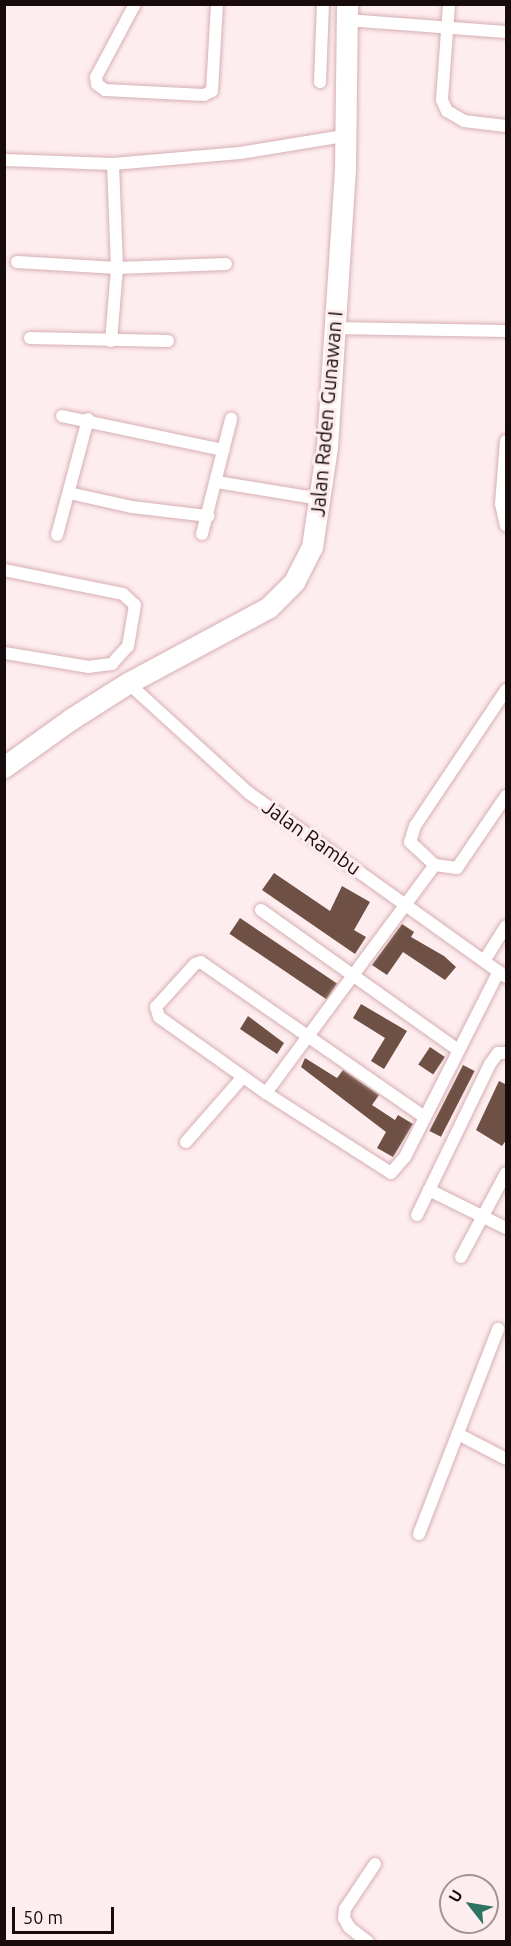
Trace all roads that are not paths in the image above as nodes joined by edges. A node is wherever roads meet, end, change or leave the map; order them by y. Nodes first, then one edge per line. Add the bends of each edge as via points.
1 (135, 4) edge
2 (217, 4) edge
3 (323, 4) edge
4 (449, 4) edge
5 (347, 12) edge
6 (447, 27) junction
7 (507, 32) edge
8 (320, 82) dead end
9 (507, 126) edge
10 (344, 136) junction
11 (4, 160) edge
12 (113, 164) junction
13 (16, 262) dead end
14 (226, 264) dead end
15 (117, 268) junction
16 (333, 328) junction
17 (507, 331) edge
18 (30, 338) dead end
19 (111, 340) junction
20 (168, 341) dead end
21 (62, 416) dead end
22 (88, 419) junction
23 (231, 419) dead end
24 (507, 441) edge
25 (223, 450) junction
26 (217, 482) junction
27 (69, 493) junction
28 (321, 499) junction
29 (208, 516) junction
30 (507, 525) edge
31 (202, 534) dead end
32 (57, 536) dead end
33 (4, 570) edge
34 (4, 653) edge
35 (128, 683) junction
36 (507, 690) edge
37 (4, 767) edge
38 (507, 796) edge
39 (435, 865) junction
40 (408, 904) junction
41 (261, 910) dead end
42 (507, 926) edge
43 (484, 961) junction
44 (503, 974) edge
45 (353, 976) junction
46 (307, 1038) junction
47 (459, 1050) junction
48 (507, 1053) edge
49 (243, 1077) junction
50 (266, 1093) junction
51 (423, 1116) junction
52 (186, 1142) dead end
53 (507, 1173) edge
54 (429, 1190) junction
55 (417, 1215) dead end
56 (483, 1216) junction
57 (507, 1228) edge
58 (461, 1257) dead end
59 (498, 1329) dead end
60 (458, 1434) junction
61 (507, 1459) edge
62 (419, 1534) dead end
63 (375, 1864) dead end
64 (368, 1941) edge

1 - 2 street via 96,77 97,84 105,90 204,95 212,92 216,82
3 - 8 street
4 - 6 street
5 - 6 street
5 - 10 highway, Jalan Raden Gunawan I
6 - 7 street
6 - 9 street via 442,100 447,111 464,121
10 - 12 street via 240,153
10 - 16 highway, Jalan Raden Gunawan I
11 - 12 street
12 - 15 street
13 - 15 street
14 - 15 street
15 - 19 street
16 - 17 street
16 - 28 highway, Jalan Raden Gunawan I
18 - 19 street
19 - 20 street
21 - 22 street
22 - 25 street
22 - 27 street
23 - 25 street
24 - 30 street via 501,504
25 - 26 street
26 - 28 street
26 - 29 street
27 - 29 street via 132,507
27 - 32 street
28 - 35 highway, Jalan Raden Gunawan I via 308,555 294,582 268,608
29 - 31 street
33 - 34 street via 123,594 135,605 128,646 112,664 90,667
35 - 37 highway, Jalan Raden Gunawan I
35 - 40 street, Jalan Rambu via 227,775
36 - 39 street via 410,835 415,850
38 - 39 street via 457,868
39 - 40 street
40 - 43 street, Jalan Rambu
40 - 45 street
41 - 45 street
42 - 43 street
43 - 44 street, Jalan Rambu
44 - 47 street
45 - 46 street
45 - 47 street
46 - 49 street via 197,962 156,1007 156,1013
46 - 50 street
46 - 51 street
47 - 51 street
48 - 54 street via 498,1053 490,1064
49 - 50 street
49 - 52 street
50 - 51 street via 365,1160 391,1173 405,1157
53 - 56 street
54 - 55 street
54 - 56 street
56 - 57 street
56 - 58 street
59 - 60 street
60 - 61 street
60 - 62 street
63 - 64 street via 345,1909 344,1918 349,1928

